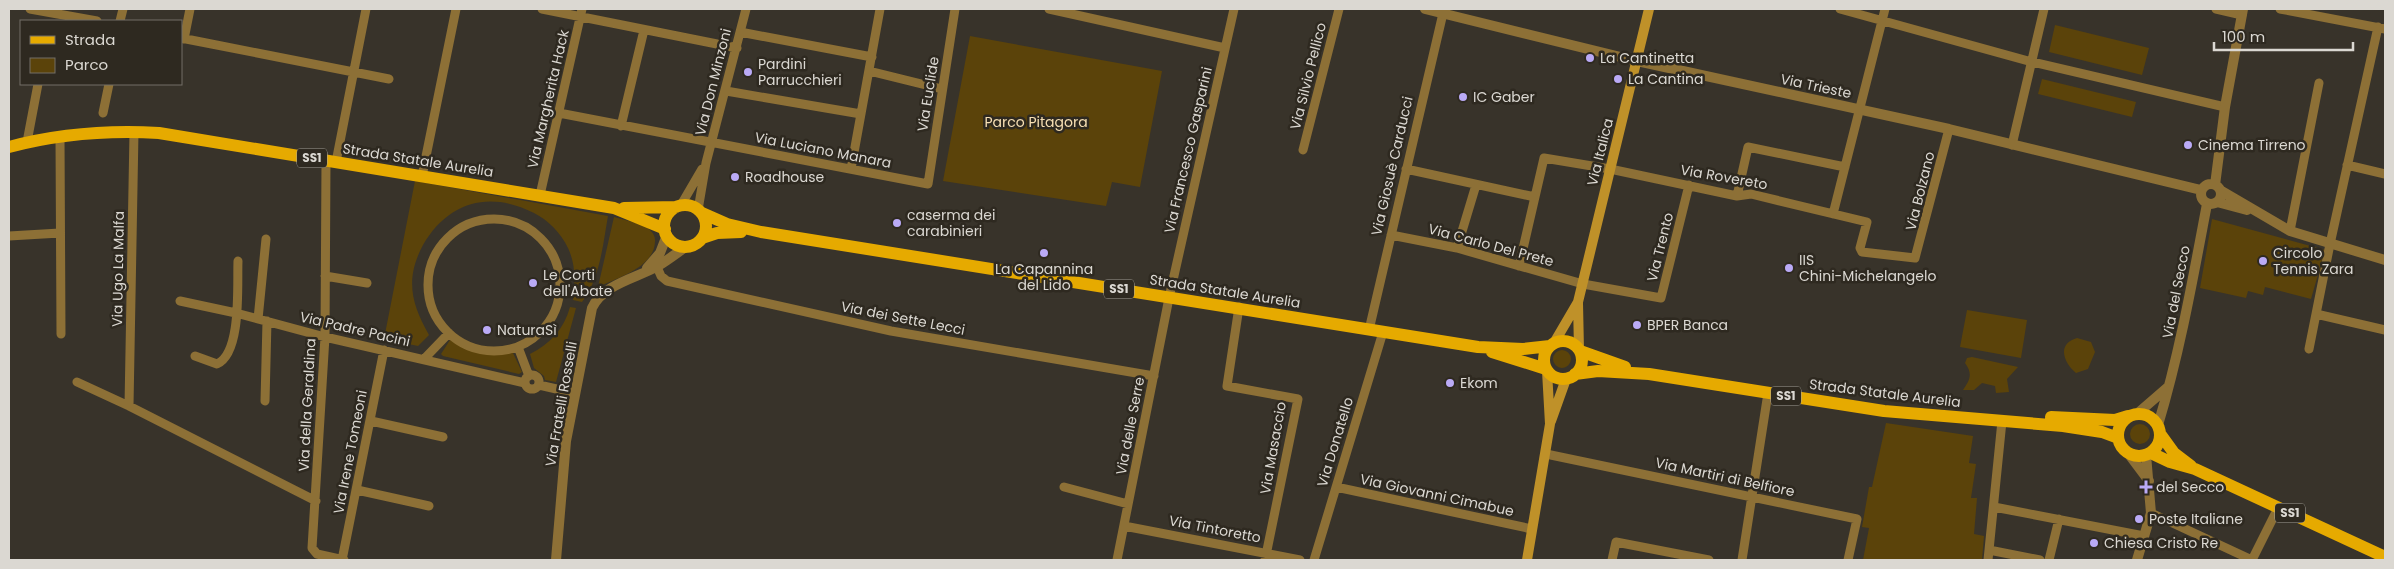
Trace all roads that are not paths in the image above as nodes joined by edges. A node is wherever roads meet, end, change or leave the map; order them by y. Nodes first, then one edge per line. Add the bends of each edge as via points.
1 (30, 9) edge
2 (190, 9) edge
3 (366, 9) edge
4 (456, 9) edge
5 (542, 9) edge
6 (746, 9) edge
7 (880, 9) edge
8 (955, 9) edge
9 (1049, 9) edge
10 (1234, 9) edge
11 (1338, 9) edge
12 (1425, 9) edge
13 (1649, 9) edge
14 (1840, 9) edge
15 (1885, 9) edge
16 (2044, 9) edge
17 (2216, 9) edge
18 (2280, 9) edge
19 (1443, 11) edge
20 (2242, 12) edge
21 (581, 13) edge
22 (52, 17) edge
23 (1882, 19) junction
24 (86, 20) edge
25 (2382, 28) edge
26 (644, 30) junction
27 (740, 32) junction
28 (182, 38) edge
29 (737, 48) junction
30 (1225, 48) junction
31 (872, 57) junction
32 (1637, 61) junction
33 (2032, 62) junction
34 (869, 71) junction
35 (355, 72) junction
36 (389, 79) dead end
37 (2319, 83) dead end
38 (38, 85) edge
39 (109, 85) edge
40 (942, 89) junction
41 (726, 91) junction
42 (2225, 106) junction
43 (1859, 110) junction
44 (558, 113) junction
45 (103, 114) dead end
46 (861, 114) junction
47 (621, 126) junction
48 (1949, 129) junction
49 (134, 132) junction
50 (60, 137) junction
51 (27, 142) junction
52 (712, 143) junction
53 (2012, 145) junction
54 (9, 147) edge
55 (1303, 150) dead end
56 (331, 161) junction
57 (706, 162) junction
58 (2347, 165) junction
59 (1406, 166) junction
60 (1845, 167) junction
61 (851, 169) junction
62 (1610, 169) junction
63 (2385, 174) edge
64 (422, 176) junction
65 (928, 184) joint
66 (1476, 185) junction
67 (1690, 185) junction
68 (2211, 187) junction
69 (540, 195) junction
70 (1736, 196) junction
71 (1535, 197) junction
72 (2212, 203) junction
73 (679, 206) junction
74 (614, 208) junction
75 (700, 212) junction
76 (2259, 213) junction
77 (1833, 214) junction
78 (2290, 231) junction
79 (666, 232) junction
80 (761, 232) junction
81 (60, 233) junction
82 (1391, 235) junction
83 (9, 236) edge
84 (702, 238) junction
85 (266, 240) dead end
86 (2330, 244) junction
87 (687, 246) junction
88 (1456, 248) junction
89 (2385, 260) edge
90 (238, 261) dead end
91 (1519, 266) junction
92 (657, 267) junction
93 (325, 276) junction
94 (637, 276) junction
95 (367, 283) dead end
96 (1583, 284) junction
97 (1169, 298) junction
98 (180, 300) dead end
99 (1578, 302) junction
100 (1239, 307) junction
101 (236, 313) junction
102 (2316, 314) junction
103 (263, 320) junction
104 (1369, 330) junction
105 (2385, 330) edge
106 (1383, 332) junction
107 (449, 333) junction
108 (61, 334) dead end
109 (325, 337) junction
110 (1552, 345) junction
111 (518, 347) junction
112 (1478, 347) junction
113 (2309, 349) dead end
114 (384, 350) junction
115 (1579, 351) junction
116 (195, 356) dead end
117 (424, 359) junction
118 (1547, 370) junction
119 (1649, 374) junction
120 (1154, 376) junction
121 (1571, 376) junction
122 (527, 379) junction
123 (77, 382) dead end
124 (2171, 384) junction
125 (574, 393) junction
126 (1768, 393) junction
127 (265, 401) dead end
128 (128, 406) junction
129 (1923, 413) junction
130 (2133, 415) junction
131 (371, 421) junction
132 (2002, 421) junction
133 (1550, 424) junction
134 (2160, 430) junction
135 (443, 437) dead end
136 (2118, 438) junction
137 (2128, 453) junction
138 (1546, 454) junction
139 (2148, 454) junction
140 (2194, 469) junction
141 (2150, 482) junction
142 (1064, 487) dead end
143 (1336, 488) junction
144 (357, 490) junction
145 (1752, 497) junction
146 (316, 501) junction
147 (1128, 504) junction
148 (429, 506) dead end
149 (1994, 507) junction
150 (2151, 513) junction
151 (2275, 514) dead end
152 (2059, 519) junction
153 (1124, 526) junction
154 (1532, 529) junction
155 (2144, 536) junction
156 (1989, 550) junction
157 (1266, 557) edge
158 (2385, 557) edge
159 (343, 560) edge
160 (556, 560) edge
161 (1117, 560) edge
162 (1300, 560) edge
163 (1314, 560) edge
164 (1527, 560) edge
165 (1612, 560) edge
166 (1709, 560) edge
167 (1742, 560) edge
168 (1848, 560) edge
169 (1988, 560) edge
170 (2040, 560) edge
171 (2049, 560) edge
172 (2137, 560) edge
173 (2252, 560) edge

1 - 22 street
2 - 28 street
3 - 35 street, Via della Geraldina
4 - 64 street
5 - 21 street
6 - 27 street, Via Don Minzoni
7 - 31 street
8 - 40 street, Via Euclide
9 - 30 street
10 - 30 street, Via Francesco Gasparini
11 - 55 street, Via Silvio Pellico
12 - 19 street, Via Trieste
13 - 32 main road, Via Italica
14 - 23 street
15 - 23 street
16 - 33 street
17 - 20 street
18 - 25 street
19 - 32 street, Via Trieste
19 - 59 street, Via Giosuè Carducci
20 - 42 street
21 - 26 street
21 - 44 street, Via Margherita Hack
22 - 24 street
23 - 33 street
23 - 43 street
25 - 58 street
26 - 29 street
26 - 47 street
27 - 29 street, Via Don Minzoni
27 - 31 street
28 - 35 street
29 - 41 street, Via Don Minzoni
30 - 97 street, Via Francesco Gasparini
31 - 34 street
32 - 43 street, Via Trieste
32 - 62 main road, Via Italica
33 - 42 street
33 - 53 street
34 - 40 street
34 - 46 street
35 - 36 street
35 - 56 street, Via della Geraldina
37 - 78 street
38 - 51 street
39 - 45 street
40 - 65 street, Via Euclide
41 - 46 street
41 - 52 street, Via Don Minzoni
42 - 68 street
43 - 48 street, Via Trieste
43 - 60 street
44 - 47 street, Via Luciano Manara
44 - 69 street, Via Margherita Hack
46 - 61 street
47 - 52 street, Via Luciano Manara
48 - 53 street, Via Trieste
48 - 77 street, Via Bolzano via 1915,258 1862,252 1860,248 1868,222
49 - 50 main road, Strada Statale Aurelia / SS1
49 - 56 main road, Strada Statale Aurelia / SS1
49 - 128 street, Via Ugo La Malfa
50 - 51 main road, Strada Statale Aurelia / SS1
50 - 81 street
51 - 54 main road, Strada Statale Aurelia / SS1
52 - 57 street, Via Don Minzoni
52 - 61 street, Via Luciano Manara
53 - 68 street, Via Trieste
56 - 64 main road, Strada Statale Aurelia / SS1
56 - 93 street, Via della Geraldina
57 - 73 street, Via Don Minzoni
57 - 75 street, Via Don Minzoni
58 - 63 street
58 - 86 street
59 - 66 street
59 - 82 street, Via Giosuè Carducci
60 - 70 street via 1748,147
60 - 77 street
61 - 65 street, Via Luciano Manara
62 - 67 street, Via Rovereto
62 - 71 street, Via Rovereto via 1544,158
62 - 96 main road, Via Italica
64 - 69 main road, Strada Statale Aurelia / SS1
66 - 71 street
66 - 88 street
67 - 70 street, Via Rovereto
67 - 96 street, Via Trento via 1661,298
68 - 72 street, Via del Secco via 2221,196
68 - 72 street via 2200,196
68 - 76 street, Via Trieste
69 - 74 main road, Strada Statale Aurelia / SS1
70 - 77 street, Via Rovereto via 1751,194
71 - 91 street
72 - 76 street, Via Trieste
72 - 124 street, Via del Secco
73 - 74 main road, Strada Statale Aurelia / SS1
73 - 75 main road, SS1 via 690,206
73 - 79 main road via 667,216
74 - 79 main road, Strada Statale Aurelia / SS1
75 - 80 main road, Strada Statale Aurelia / SS1 via 727,224
75 - 84 main road via 706,226
76 - 78 street, Via Trieste
78 - 86 street, Via Trieste
79 - 87 main road, SS1 via 675,244
79 - 94 street, Via Fratelli Rosselli via 656,259
80 - 84 main road, Strada Statale Aurelia / SS1 via 725,232
80 - 97 main road, Strada Statale Aurelia / SS1
81 - 83 street
81 - 108 street
82 - 88 street, Via Carlo Del Prete
82 - 104 street, Via Giosuè Carducci
84 - 87 main road, SS1
85 - 103 street
86 - 89 street, Via Trieste
86 - 102 street
87 - 92 street, Via Fratelli Rosselli
88 - 91 street, Via Carlo Del Prete
90 - 101 street
91 - 96 street, Via Carlo Del Prete
92 - 94 street, Via Fratelli Rosselli
92 - 120 street, Via dei Sette Lecci via 662,278 672,283 777,307 942,340
93 - 95 street
93 - 109 street, Via della Geraldina
94 - 125 street, Via Fratelli Rosselli via 607,291 594,304
96 - 99 main road, Via Italica
97 - 100 main road, Strada Statale Aurelia / SS1
97 - 120 street, Via delle Serre
98 - 101 street, Via Padre Pacini
99 - 110 main road, Via Italica
99 - 115 main road, Via Italica
100 - 104 main road, Strada Statale Aurelia / SS1
100 - 157 street, Via Masaccio via 1227,386 1298,399
101 - 103 street, Via Padre Pacini
101 - 116 street via 232,343 225,359 213,364
102 - 105 street
102 - 113 street
103 - 109 street, Via Padre Pacini
103 - 127 street
104 - 106 main road, Strada Statale Aurelia / SS1
106 - 112 main road, Strada Statale Aurelia / SS1
106 - 143 street, Via Donatello
107 - 111 street via 467,345 483,349
107 - 111 street via 438,320 429,300 428,279 435,256 447,238 467,224 485,219 503,220 524,226 541,239 559,272 559,298 553,316 539,333
107 - 117 street
109 - 114 street, Via Padre Pacini
109 - 146 street, Via della Geraldina
110 - 112 main road, Strada Statale Aurelia / SS1 via 1523,349
110 - 115 main road via 1571,343
110 - 118 main road via 1544,361
111 - 122 street
112 - 118 main road, Strada Statale Aurelia / SS1
114 - 117 street, Via Padre Pacini
114 - 131 street, Via Irene Tomeoni
115 - 119 main road, Strada Statale Aurelia / SS1
115 - 121 main road via 1582,364
117 - 122 street, Via Padre Pacini
118 - 121 main road via 1556,377
118 - 133 main road
119 - 121 main road, Strada Statale Aurelia / SS1 via 1598,371
119 - 126 main road, Strada Statale Aurelia / SS1
120 - 147 street, Via delle Serre
121 - 133 main road
122 - 125 street, Via Padre Pacini via 531,390 539,385
123 - 128 street
124 - 130 street
124 - 134 street, Via del Secco
125 - 160 street, Via Fratelli Rosselli via 566,441
126 - 129 main road, Strada Statale Aurelia / SS1 via 1884,411
126 - 145 street
128 - 146 street
129 - 130 main road, SS1 via 2115,420
129 - 132 main road, Strada Statale Aurelia / SS1
130 - 134 main road, SS1 via 2150,416
130 - 136 main road via 2120,426
131 - 135 street
131 - 144 street, Via Irene Tomeoni
132 - 136 main road, Strada Statale Aurelia / SS1 via 2063,426
132 - 149 street
133 - 138 main road
134 - 139 main road via 2158,445
134 - 140 main road, SS1 via 2174,453
136 - 137 main road
137 - 139 main road, SS1
137 - 141 street
138 - 145 street, Via Martiri di Belfiore
138 - 154 main road
139 - 140 main road, SS1
139 - 141 street
140 - 158 main road, SS1
141 - 150 street
142 - 147 street
143 - 154 street, Via Giovanni Cimabue
143 - 163 street, Via Donatello
144 - 148 street
144 - 159 street, Via Irene Tomeoni
145 - 167 street
145 - 168 street, Via Martiri di Belfiore via 1857,519
146 - 159 street, Via della Geraldina via 312,551
147 - 153 street, Via delle Serre
149 - 152 street
149 - 156 street
150 - 155 street
150 - 173 street
151 - 173 street
152 - 155 street
152 - 171 street
153 - 157 street, Via Tintoretto
153 - 161 street, Via delle Serre
154 - 164 main road
155 - 172 street
156 - 169 street
156 - 170 street
157 - 162 street, Via Tintoretto
165 - 166 street via 1616,542

